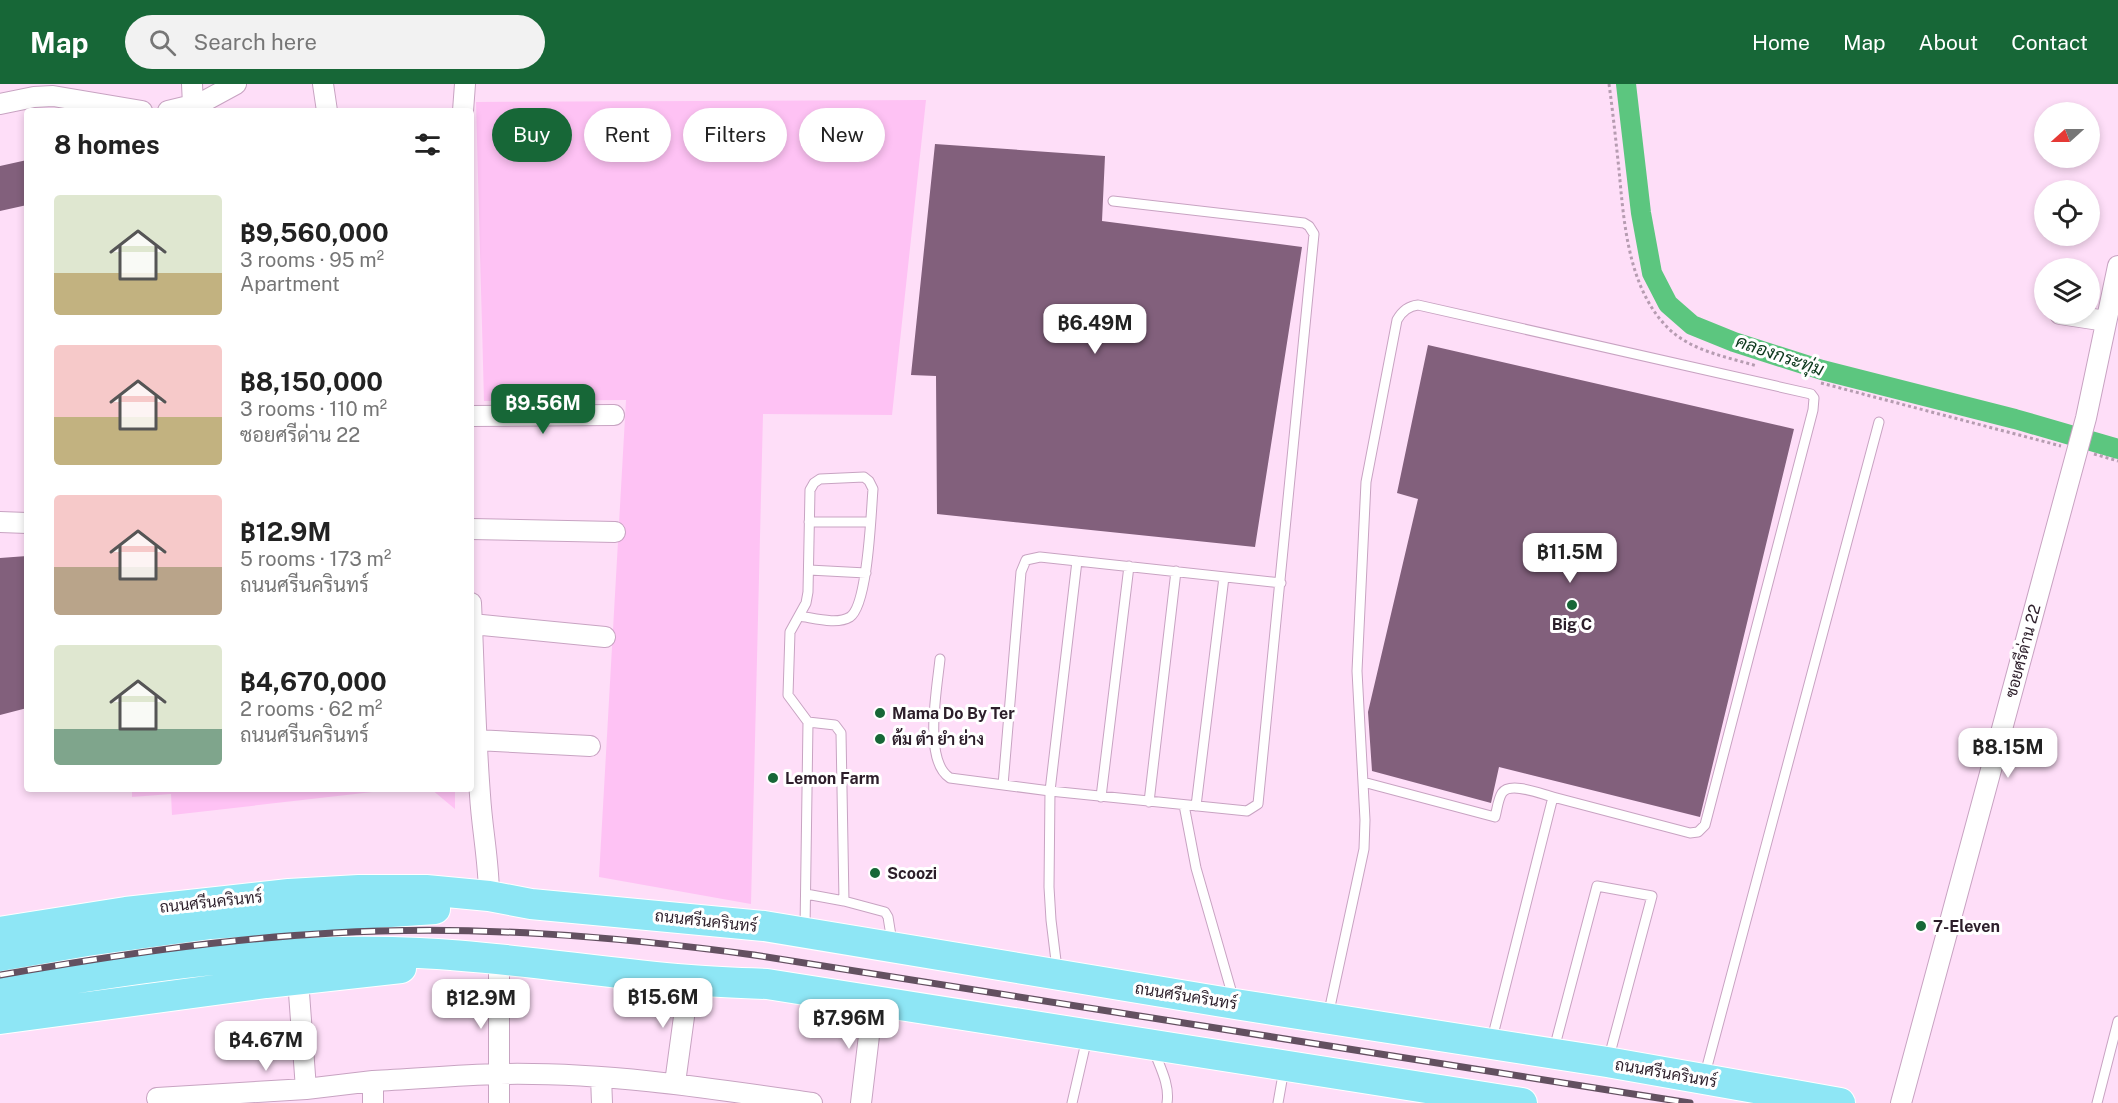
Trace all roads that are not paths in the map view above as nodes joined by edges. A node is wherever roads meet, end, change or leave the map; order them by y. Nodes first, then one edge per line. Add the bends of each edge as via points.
1 (192, 84) edge
2 (236, 84) edge
3 (323, 84) edge
4 (465, 84) edge
5 (0, 104) edge
6 (194, 105) junction
7 (124, 108) edge
8 (181, 108) edge
9 (327, 108) edge
10 (463, 108) edge
11 (1113, 201) dead end
12 (2118, 267) edge
13 (2100, 320) edge
14 (2106, 321) junction
15 (614, 415) dead end
16 (474, 417) edge
17 (1879, 422) dead end
18 (0, 522) edge
19 (810, 522) junction
20 (870, 522) junction
21 (24, 523) edge
22 (474, 529) edge
23 (615, 532) dead end
24 (1077, 561) junction
25 (1129, 566) junction
26 (808, 570) junction
27 (1176, 572) junction
28 (866, 573) junction
29 (1224, 577) junction
30 (1281, 583) junction
31 (799, 616) junction
32 (474, 624) edge
33 (605, 637) dead end
34 (940, 659) dead end
35 (474, 682) edge
36 (808, 722) junction
37 (476, 740) junction
38 (590, 746) dead end
39 (1363, 782) junction
40 (1003, 785) junction
41 (1050, 791) junction
42 (1101, 797) junction
43 (1553, 797) junction
44 (1149, 802) junction
45 (1184, 805) junction
46 (1196, 806) junction
47 (806, 894) junction
48 (489, 896) junction
49 (844, 901) junction
50 (531, 904) junction
51 (0, 932) edge
52 (805, 934) junction
53 (893, 948) junction
54 (0, 956) edge
55 (499, 958) junction
56 (1057, 974) junction
57 (298, 979) junction
58 (689, 980) junction
59 (0, 991) edge
60 (873, 1002) junction
61 (1235, 1004) junction
62 (1328, 1018) junction
63 (0, 1019) edge
64 (2118, 1022) edge
65 (0, 1034) edge
66 (1088, 1036) junction
67 (1491, 1044) junction
68 (1152, 1046) junction
69 (1552, 1054) junction
70 (1607, 1062) junction
71 (1284, 1067) junction
72 (501, 1074) junction
73 (602, 1077) junction
74 (1704, 1079) junction
75 (373, 1081) junction
76 (675, 1083) junction
77 (306, 1089) junction
78 (157, 1098) dead end
79 (241, 1098) edge
80 (743, 1098) edge
81 (1514, 1102) edge
82 (373, 1103) edge
83 (500, 1103) edge
84 (602, 1103) edge
85 (812, 1103) edge
86 (861, 1103) edge
87 (1072, 1103) edge
88 (1167, 1103) edge
89 (1278, 1103) edge
90 (1840, 1103) edge
91 (1901, 1103) edge
92 (2097, 1103) edge

1 - 6 street
2 - 6 street
3 - 9 street
4 - 10 street
5 - 7 street via 53,96
6 - 8 street
11 - 30 lane via 1304,223 1312,230
12 - 14 street, ซอยศรีด่าน 22
13 - 14 street
14 - 91 street, ซอยศรีด่าน 22 via 2086,418
15 - 16 street
17 - 74 lane
18 - 21 street
19 - 20 lane
19 - 20 lane via 810,490 814,483 820,479 864,477 873,489
19 - 26 lane
20 - 28 lane
22 - 23 street
24 - 25 lane
24 - 40 lane via 1034,557 1023,564
24 - 41 lane
25 - 27 lane
25 - 42 lane
26 - 28 lane
26 - 31 lane via 808,592
27 - 29 lane
27 - 44 lane
28 - 31 lane via 857,609 849,618 840,621
29 - 30 lane
29 - 46 lane
30 - 46 lane via 1258,804 1247,811
31 - 36 lane via 790,632 788,695
32 - 33 street
34 - 40 lane via 934,737 940,768 952,779
35 - 37 street
36 - 47 lane
36 - 49 lane via 835,725 841,733
37 - 38 street
37 - 48 street
39 - 43 lane via 1495,817 1500,795 1509,788
39 - 43 lane via 1357,671 1366,482 1397,320 1404,310 1418,305 1807,393 1814,398 1702,830 1690,833
39 - 62 lane via 1364,849
40 - 41 lane
41 - 42 lane
41 - 56 lane via 1050,906
42 - 44 lane
43 - 67 lane
44 - 45 lane
45 - 46 lane
45 - 61 lane via 1196,868
47 - 49 lane
47 - 52 lane
48 - 50 main road, ถนนศรีนครินทร์
48 - 51 main road, ถนนศรีนครินทร์ via 426,890 289,894 126,912
49 - 53 lane via 885,912
50 - 52 main road, ถนนศรีนครินทร์ via 764,926
50 - 54 main road, ถนนศรีนครินทร์ via 211,924
52 - 53 main road, ถนนศรีนครินทร์
53 - 56 main road, ถนนศรีนครินทร์
55 - 57 main road
55 - 58 main road
55 - 59 main road via 418,952 226,958
55 - 72 street
56 - 61 main road, ถนนศรีนครินทร์
57 - 63 main road
57 - 77 street
58 - 60 main road via 767,984
58 - 76 street
60 - 66 main road
60 - 86 street
61 - 62 main road, ถนนศรีนครินทร์
62 - 67 main road, ถนนศรีนครินทร์
63 - 65 street
64 - 92 lane
66 - 68 main road
66 - 87 lane
67 - 69 main road, ถนนศรีนครินทร์
68 - 71 main road
68 - 88 lane via 1166,1084
69 - 70 main road, ถนนศรีนครินทร์
69 - 70 lane via 1597,886 1652,896
70 - 74 main road, ถนนศรีนครินทร์
71 - 81 main road
71 - 89 lane
72 - 73 street
72 - 75 street
72 - 83 street
73 - 76 street
73 - 84 street
74 - 90 main road, ถนนศรีนครินทร์
75 - 77 street
75 - 82 street
76 - 80 street
77 - 79 street
78 - 79 street
80 - 85 street

